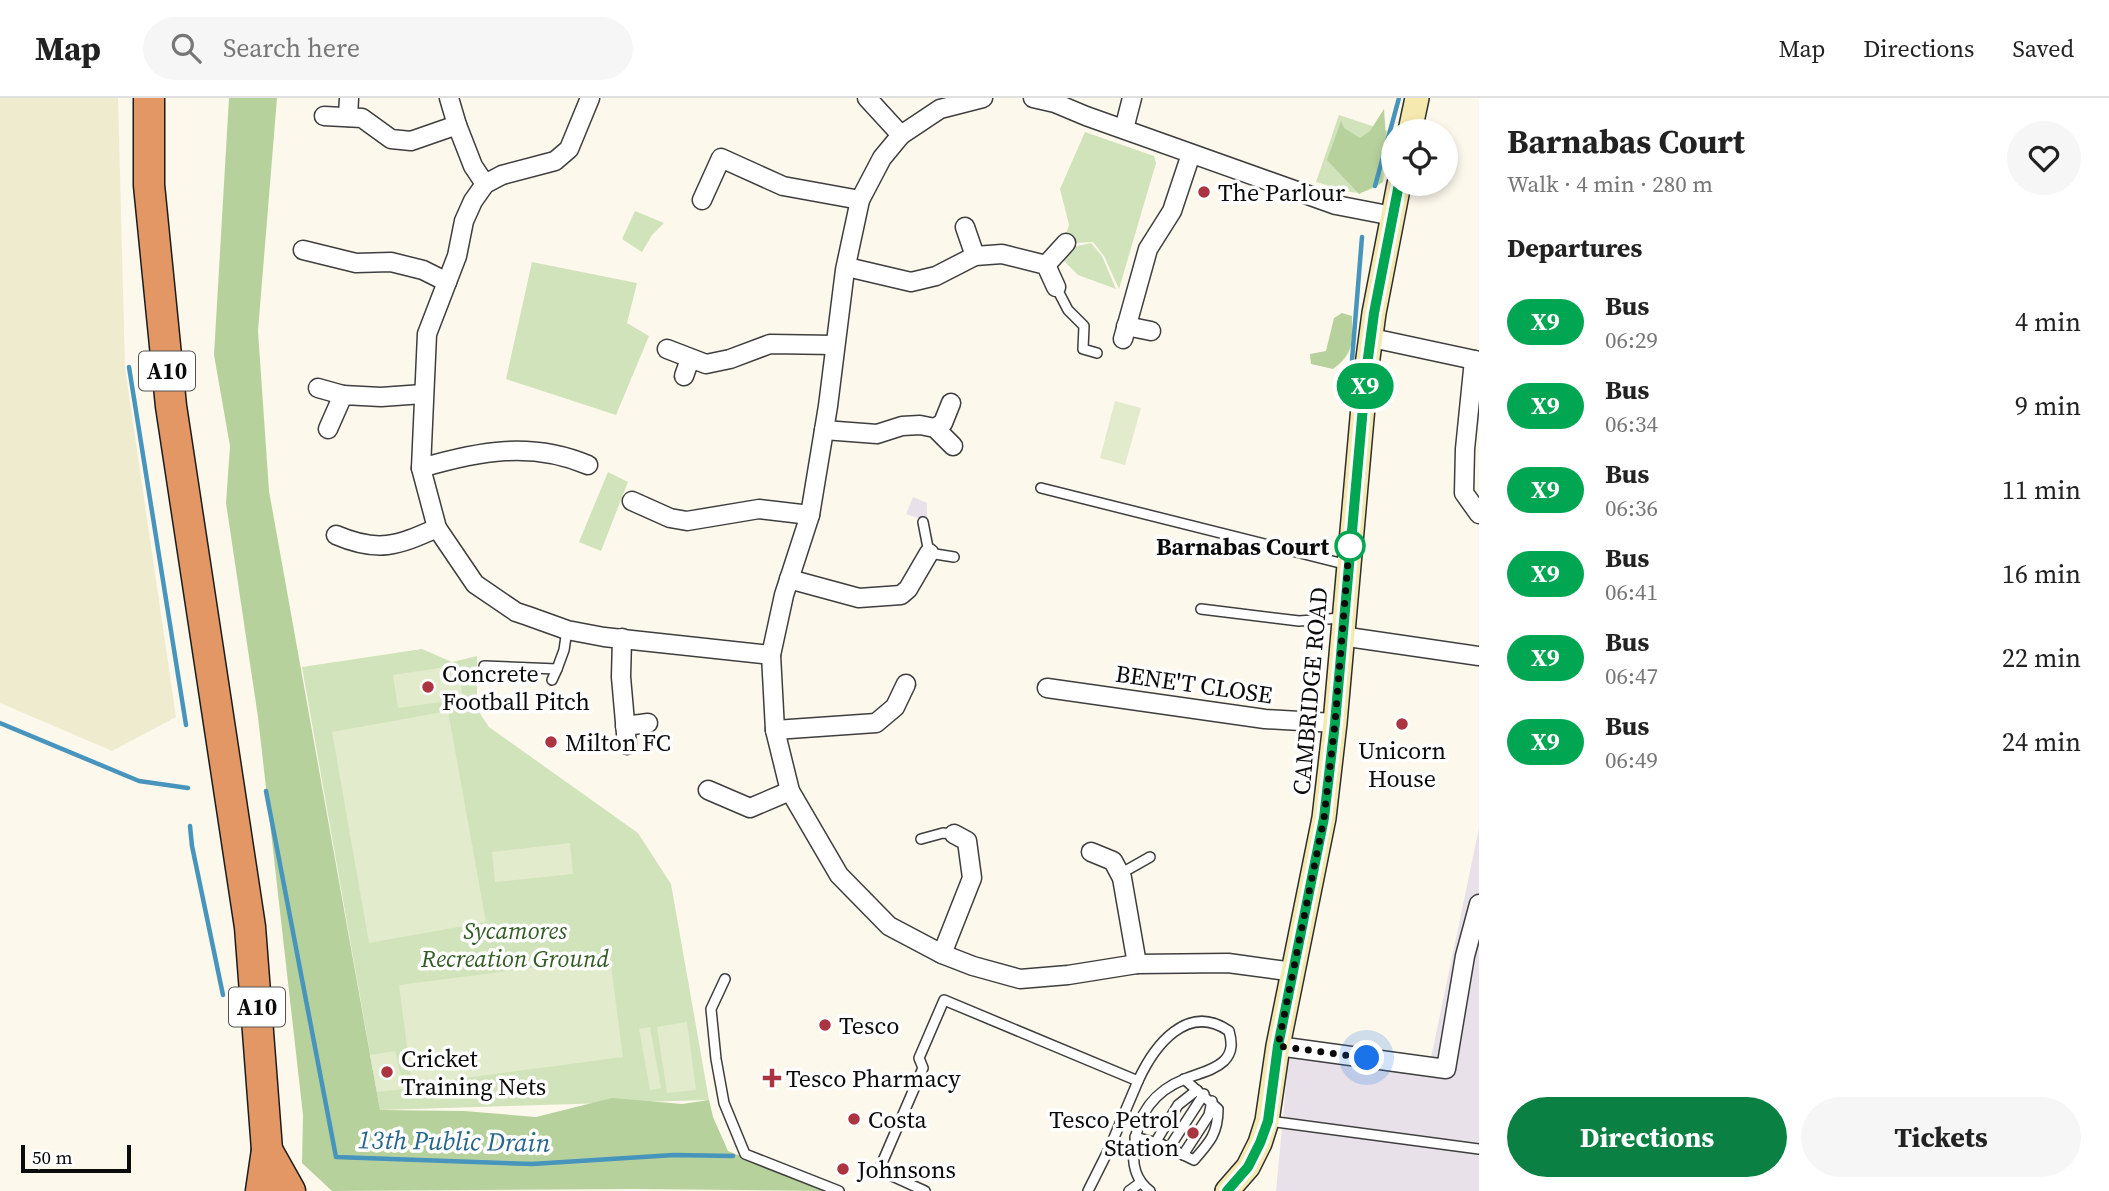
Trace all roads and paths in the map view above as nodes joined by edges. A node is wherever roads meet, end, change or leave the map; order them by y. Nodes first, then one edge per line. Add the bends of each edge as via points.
1 (349, 98) edge
2 (449, 98) edge
3 (590, 98) edge
4 (867, 98) edge
5 (983, 98) edge
6 (1033, 98) edge
7 (1132, 98) edge
8 (1417, 98) edge
9 (147, 104) edge
10 (324, 116) dead end
11 (348, 117) junction
12 (1413, 119) edge
13 (457, 125) junction
14 (1124, 129) junction
15 (901, 135) junction
16 (1191, 154) junction
17 (485, 184) junction
18 (1397, 196) edge
19 (702, 200) dead end
20 (860, 200) junction
21 (1393, 216) junction
22 (965, 227) dead end
23 (1066, 243) dead end
24 (303, 250) dead end
25 (975, 256) junction
26 (1046, 265) junction
27 (847, 267) junction
28 (447, 282) junction
29 (1056, 287) joint
30 (1151, 331) dead end
31 (1372, 338) junction
32 (835, 345) junction
33 (667, 349) dead end
34 (1097, 352) dead end
35 (1476, 361) edge
36 (318, 388) dead end
37 (422, 394) junction
38 (343, 395) junction
39 (951, 403) dead end
40 (935, 428) junction
41 (328, 429) dead end
42 (824, 429) junction
43 (953, 446) dead end
44 (588, 465) dead end
45 (421, 468) junction
46 (1041, 488) dead end
47 (632, 501) dead end
48 (1479, 514) edge
49 (810, 515) junction
50 (923, 522) dead end
51 (438, 528) junction
52 (336, 535) dead end
53 (929, 553) junction
54 (954, 557) dead end
55 (1348, 565) junction
56 (789, 579) junction
57 (1201, 609) dead end
58 (1342, 627) junction
59 (567, 630) junction
60 (622, 638) junction
61 (771, 655) junction
62 (1479, 656) edge
63 (484, 666) dead end
64 (557, 669) junction
65 (552, 680) dead end
66 (906, 684) dead end
67 (1047, 688) dead end
68 (648, 723) dead end
69 (1335, 723) junction
70 (625, 726) junction
71 (775, 730) junction
72 (627, 745) dead end
73 (708, 790) dead end
74 (790, 791) junction
75 (954, 834) joint
76 (921, 839) dead end
77 (1091, 852) dead end
78 (1150, 856) dead end
79 (1120, 874) junction
80 (1479, 904) edge
81 (942, 954) junction
82 (1137, 964) junction
83 (1294, 972) junction
84 (724, 979) dead end
85 (1278, 1046) junction
86 (1184, 1079) junction
87 (1138, 1081) junction
88 (1200, 1092) junction
89 (1212, 1101) junction
90 (1268, 1121) junction
91 (1135, 1138) junction
92 (1155, 1143) junction
93 (1170, 1148) junction
94 (1479, 1149) edge
95 (267, 1150) junction
96 (1183, 1155) junction
97 (1140, 1183) junction
98 (261, 1191) edge
99 (290, 1191) edge
100 (839, 1191) edge
101 (925, 1191) edge
102 (1088, 1191) edge
103 (1129, 1191) edge
104 (1150, 1191) edge
105 (1227, 1191) edge

1 - 11 street
2 - 13 street
3 - 17 street via 569,149 559,159
4 - 15 street
5 - 15 street via 940,109
6 - 14 street
7 - 14 street
8 - 12 street
9 - 95 highway, A10 via 149,186 171,406 250,927
10 - 11 street
11 - 13 street via 362,118 391,139 411,141
13 - 17 street
14 - 16 street
15 - 20 street via 882,158
16 - 21 street via 1336,205
16 - 30 street via 1171,211 1148,249 1125,332
17 - 28 street via 464,221
18 - 21 street, CAMBRIDGE ROAD
19 - 20 street via 721,158 783,186
20 - 27 street
21 - 31 street, CAMBRIDGE ROAD
22 - 25 street
23 - 26 street
24 - 28 street via 356,263 391,262
25 - 26 street via 1002,254
25 - 27 street via 936,276 911,282
26 - 29 street
27 - 32 street
28 - 37 street via 427,334
29 - 34 lane via 1068,310 1084,326 1083,349
31 - 35 street
31 - 55 street, CAMBRIDGE ROAD
32 - 33 street via 770,344 718,363 687,368
32 - 42 street
35 - 48 street via 1464,493
36 - 38 street
37 - 38 street
37 - 45 street
38 - 41 street
39 - 40 street via 943,423
40 - 42 street via 902,426 877,434
40 - 43 street
42 - 49 street
44 - 45 street via 531,449 461,456
45 - 51 street
46 - 55 lane
47 - 49 street via 687,521 759,509
49 - 56 street
50 - 53 lane
51 - 52 street via 386,547 356,544
51 - 59 street via 475,584 516,612
53 - 54 lane
53 - 56 street via 901,595 859,598
55 - 58 street, CAMBRIDGE ROAD
56 - 61 street
57 - 58 lane
58 - 62 street
58 - 69 street, CAMBRIDGE ROAD
59 - 60 street
59 - 64 lane
60 - 61 street
60 - 70 street
61 - 71 street
63 - 64 lane
64 - 65 lane
66 - 71 street via 901,710 876,723
67 - 69 street, BENE'T CLOSE via 1265,719
68 - 70 street
69 - 83 street, CAMBRIDGE ROAD via 1324,818
70 - 72 street
71 - 74 street
73 - 74 street via 747,816
74 - 81 street via 839,875 889,926
75 - 76 lane
75 - 81 street via 967,841 972,878
77 - 79 street via 1113,861
78 - 79 lane
79 - 82 street
80 - 85 street via 1465,956 1446,1069
81 - 82 street via 1020,979
82 - 83 street via 1228,963
83 - 85 street, CAMBRIDGE ROAD
84 - 100 lane via 711,1009 716,1059 724,1103 745,1154
85 - 90 street, CAMBRIDGE ROAD
86 - 87 lane via 1226,1059 1231,1050 1229,1031 1204,1021 1165,1038
86 - 88 lane
86 - 91 lane via 1150,1102
87 - 101 lane via 944,1000 919,1058 923,1068 878,1170
87 - 102 lane
88 - 89 lane
88 - 92 lane via 1178,1105
88 - 93 lane
89 - 96 lane via 1209,1115
89 - 96 lane via 1218,1109 1218,1127 1194,1160
90 - 94 lane
90 - 105 street, CAMBRIDGE ROAD via 1248,1167
91 - 92 lane
91 - 97 lane via 1133,1163
92 - 93 lane
93 - 96 lane
95 - 98 highway, A10
95 - 99 highway, A10
97 - 103 lane
97 - 104 lane

